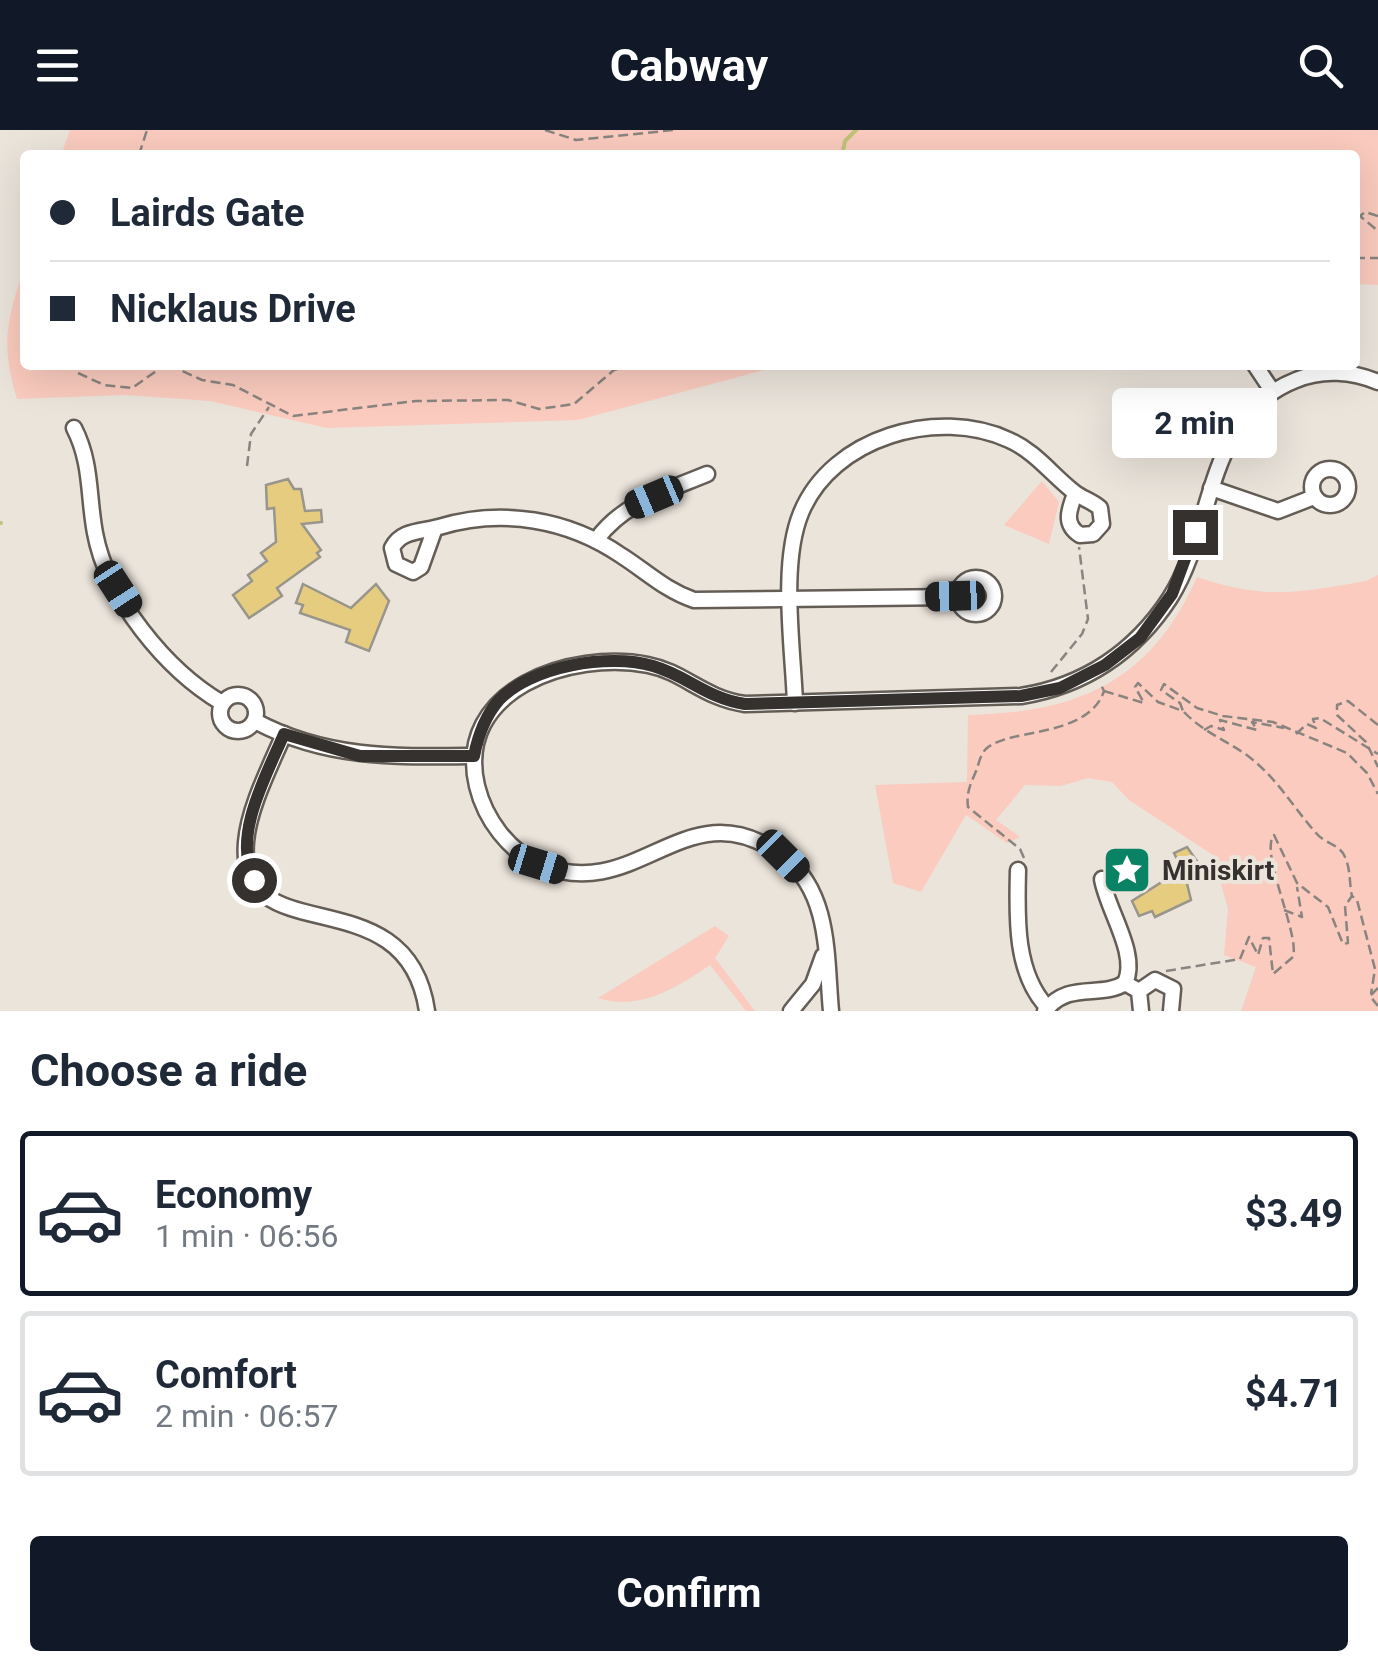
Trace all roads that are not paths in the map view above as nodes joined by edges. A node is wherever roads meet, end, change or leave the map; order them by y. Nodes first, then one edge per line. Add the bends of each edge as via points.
1 (1258, 370) edge
2 (1378, 382) edge
3 (1271, 390) junction
4 (74, 428) dead end
5 (707, 474) dead end
6 (1212, 488) junction
7 (1075, 494) dead end
8 (1314, 497) dead end
9 (435, 528) dead end
10 (597, 539) junction
11 (955, 596) dead end
12 (792, 602) junction
13 (222, 703) junction
14 (795, 703) junction
15 (255, 721) junction
16 (284, 734) junction
17 (474, 756) junction
18 (1022, 868) road end
19 (1102, 879) dead end
20 (825, 951) junction
21 (1132, 987) junction
22 (1046, 1009) edge
23 (427, 1011) edge
24 (791, 1011) edge
25 (830, 1011) edge
26 (1141, 1011) edge
27 (1171, 1011) edge

1 - 3 street
2 - 3 street via 1335,372
3 - 6 street via 1232,434
4 - 13 street via 90,476 96,538 111,577 173,664
5 - 10 street via 628,508
6 - 8 street via 1271,510
6 - 14 street via 1172,594 1140,638 1094,672 1021,696
7 - 12 street via 1041,460 986,430 953,424 881,438 843,459 815,487 792,548
9 - 10 street via 504,517
10 - 12 street via 678,594 712,602
11 - 12 street
12 - 14 street
13 - 15 street via 247,696
13 - 15 street via 219,713 229,730 239,732
14 - 17 street via 724,701 652,666 589,664 543,674 501,698
15 - 16 street
16 - 17 street via 360,756
16 - 23 street via 248,830 246,856 254,880 279,906 390,939 416,968
17 - 20 street via 480,799 492,823 538,864 594,876 623,869 682,837 712,832 752,841 783,856 808,882
18 - 22 street via 1020,942
19 - 21 street
20 - 24 street via 813,984
20 - 25 street
21 - 22 street via 1075,991
21 - 26 street
21 - 27 street via 1162,980 1175,996

